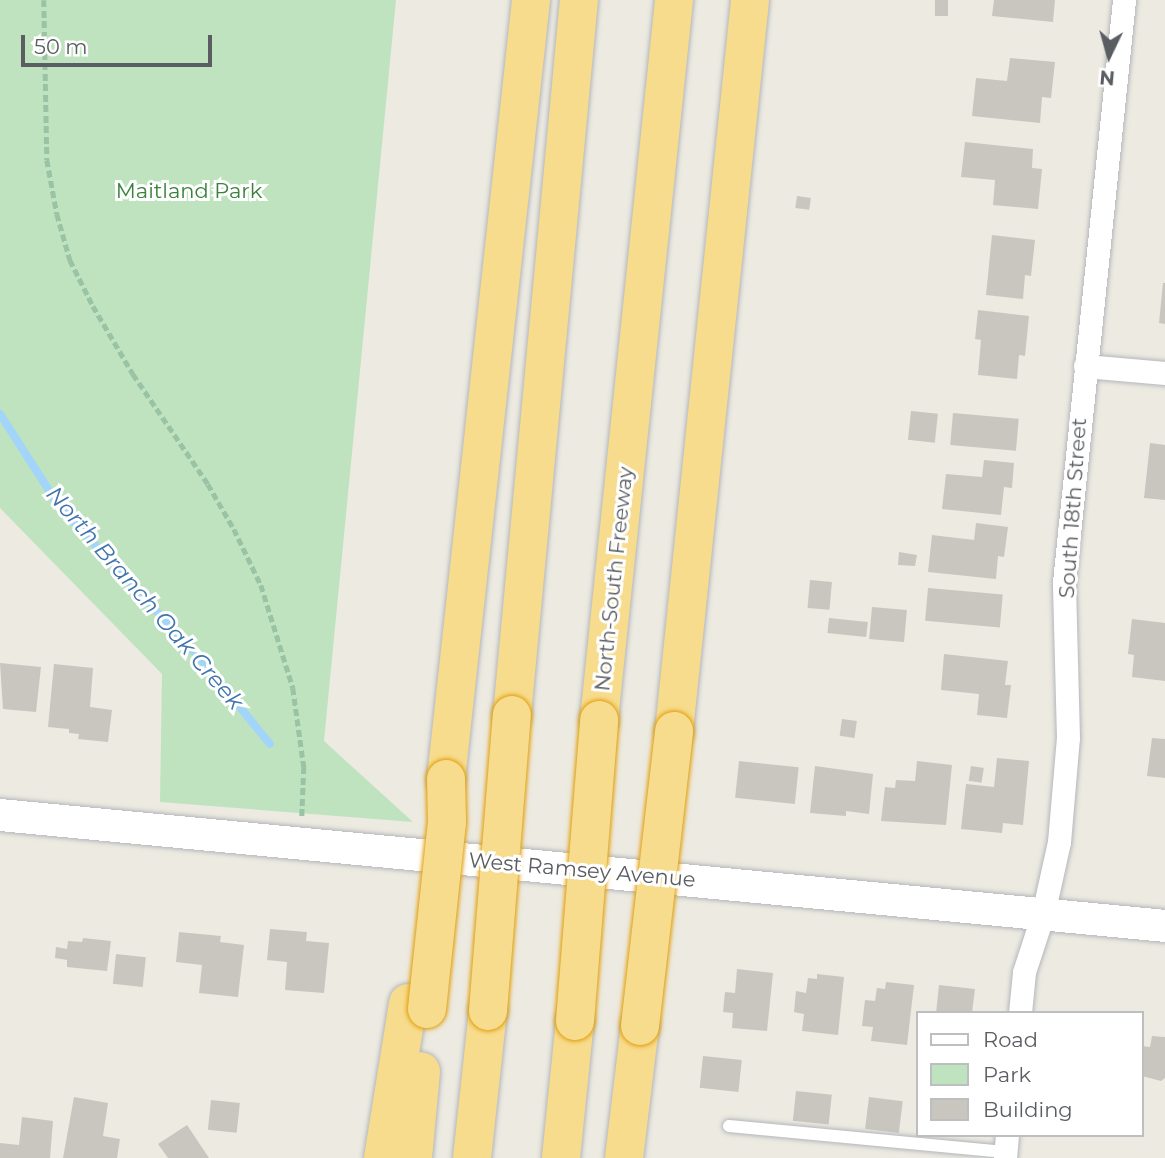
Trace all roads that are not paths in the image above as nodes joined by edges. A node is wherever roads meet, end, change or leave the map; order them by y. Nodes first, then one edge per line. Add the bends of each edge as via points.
1 (531, 0) edge
2 (579, 0) edge
3 (674, 0) edge
4 (750, 0) edge
5 (1124, 0) edge
6 (1085, 366) junction
7 (1165, 373) edge
8 (0, 815) edge
9 (1043, 914) junction
10 (1165, 926) edge
11 (417, 1006) junction
12 (1020, 1011) edge
13 (729, 1126) dead end
14 (1006, 1149) edge
15 (383, 1158) edge
16 (413, 1158) edge
17 (472, 1158) edge
18 (561, 1158) edge
19 (624, 1158) edge

1 - 11 highway, bridge
2 - 17 highway, bridge
3 - 18 highway, North-South Freeway, bridge via 600,720
4 - 19 highway, bridge via 674,731
5 - 6 street, South 18th Street
6 - 7 street
6 - 9 street, South 18th Street via 1064,582 1068,738 1059,842
8 - 9 street, West Ramsey Avenue
9 - 10 street, West Ramsey Avenue
9 - 12 street, South 18th Street via 1024,972
11 - 15 highway
11 - 16 highway
13 - 14 lane

